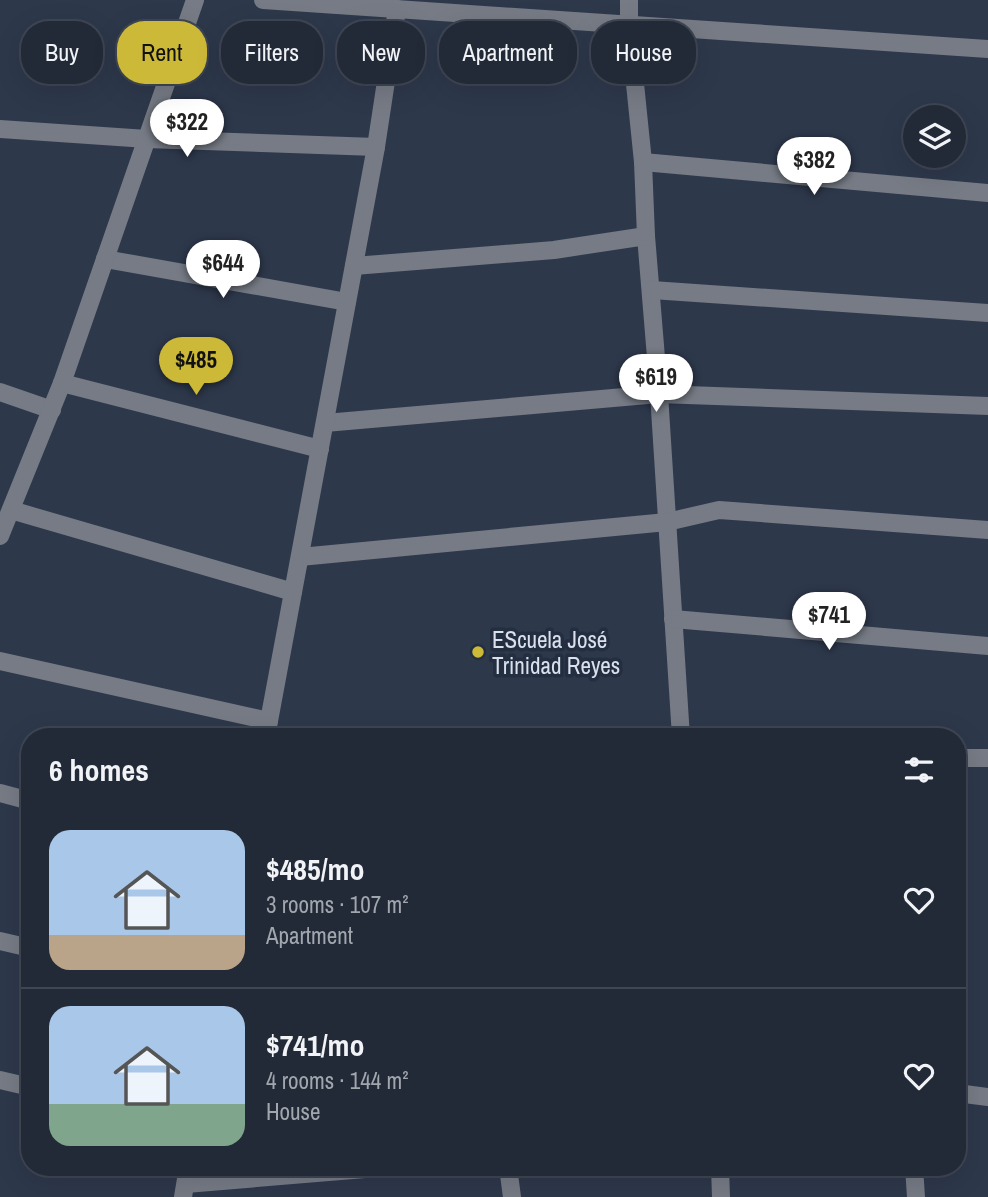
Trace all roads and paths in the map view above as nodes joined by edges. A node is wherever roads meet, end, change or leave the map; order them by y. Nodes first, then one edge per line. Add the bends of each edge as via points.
1 (195, 0) edge
2 (264, 0) edge
3 (629, 0) edge
4 (397, 9) junction
5 (629, 21) edge
6 (591, 22) edge
7 (696, 29) edge
8 (988, 49) edge
9 (635, 84) edge
10 (0, 129) edge
11 (147, 139) junction
12 (376, 147) junction
13 (643, 163) junction
14 (988, 193) edge
15 (646, 236) junction
16 (105, 259) junction
17 (354, 266) junction
18 (652, 290) junction
19 (347, 302) junction
20 (988, 313) edge
21 (62, 383) junction
22 (0, 392) edge
23 (659, 394) junction
24 (988, 406) edge
25 (52, 410) junction
26 (325, 423) junction
27 (320, 449) junction
28 (11, 510) junction
29 (667, 522) junction
30 (988, 530) edge
31 (0, 536) edge
32 (300, 557) junction
33 (293, 592) junction
34 (673, 619) junction
35 (988, 646) edge
36 (0, 661) edge
37 (263, 728) edge
38 (267, 728) edge
39 (680, 728) edge
40 (966, 758) edge
41 (988, 758) edge
42 (0, 793) edge
43 (21, 799) edge
44 (0, 941) edge
45 (21, 946) edge
46 (0, 1080) edge
47 (21, 1085) edge
48 (966, 1094) edge
49 (988, 1097) edge
50 (274, 1176) edge
51 (509, 1176) edge
52 (720, 1176) edge
53 (915, 1176) edge
54 (186, 1183) edge
55 (512, 1197) edge
56 (721, 1197) edge
57 (916, 1197) edge

1 - 11 street
2 - 4 street
3 - 5 street
4 - 6 street
4 - 12 street
7 - 8 street
9 - 13 street
10 - 11 street
11 - 12 street
11 - 16 street
12 - 17 street
13 - 14 street
13 - 15 street
15 - 17 street via 554,250
15 - 18 street
16 - 19 street
16 - 21 street
17 - 19 street
18 - 20 street
18 - 23 street
19 - 26 street
21 - 25 street
21 - 27 street
22 - 25 street
23 - 24 street
23 - 26 street
23 - 29 street
25 - 28 street
26 - 27 street
27 - 32 street
28 - 31 street
28 - 33 street
29 - 30 street via 719,510
29 - 32 street
29 - 34 street
32 - 33 street
33 - 38 street
34 - 35 street
34 - 39 street
36 - 37 street
40 - 41 street
42 - 43 street
44 - 45 street
46 - 47 street
48 - 49 street
50 - 54 street
51 - 55 street
52 - 56 street
53 - 57 street

